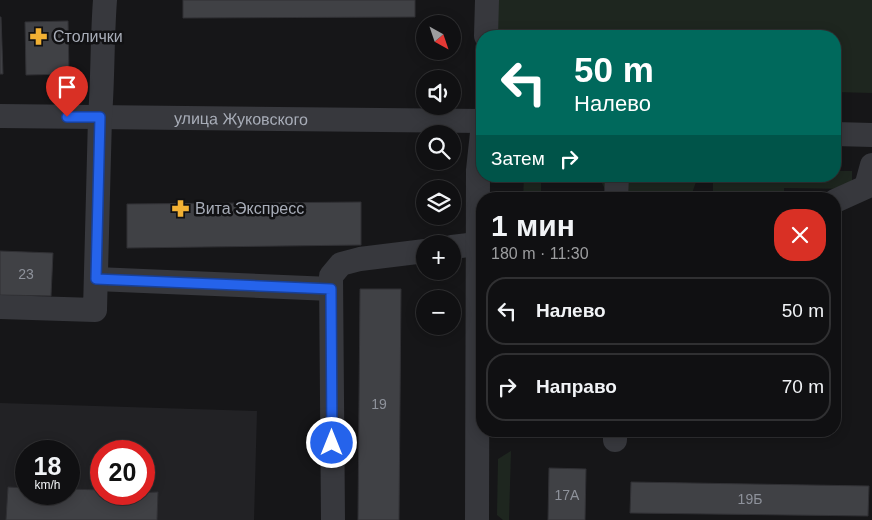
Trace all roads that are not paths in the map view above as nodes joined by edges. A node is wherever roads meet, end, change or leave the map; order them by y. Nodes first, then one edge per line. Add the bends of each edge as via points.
1 (105, 0) edge
2 (486, 0) edge
3 (486, 30) edge
4 (0, 116) edge
5 (100, 117) junction
6 (476, 121) edge
7 (841, 134) edge
8 (872, 135) edge
9 (872, 165) edge
10 (841, 198) edge
11 (476, 244) edge
12 (461, 246) edge
13 (416, 252) edge
14 (96, 279) junction
15 (331, 289) junction
16 (0, 307) edge
17 (477, 437) edge
18 (333, 520) edge
19 (477, 520) edge

1 - 5 street
2 - 3 street
4 - 5 street, улица Жуковского
5 - 6 street, улица Жуковского
5 - 14 street
7 - 8 street
9 - 10 street via 866,187
11 - 12 street
13 - 15 street via 341,264 331,276
14 - 15 street
14 - 16 street via 95,310
15 - 18 street
17 - 19 street

